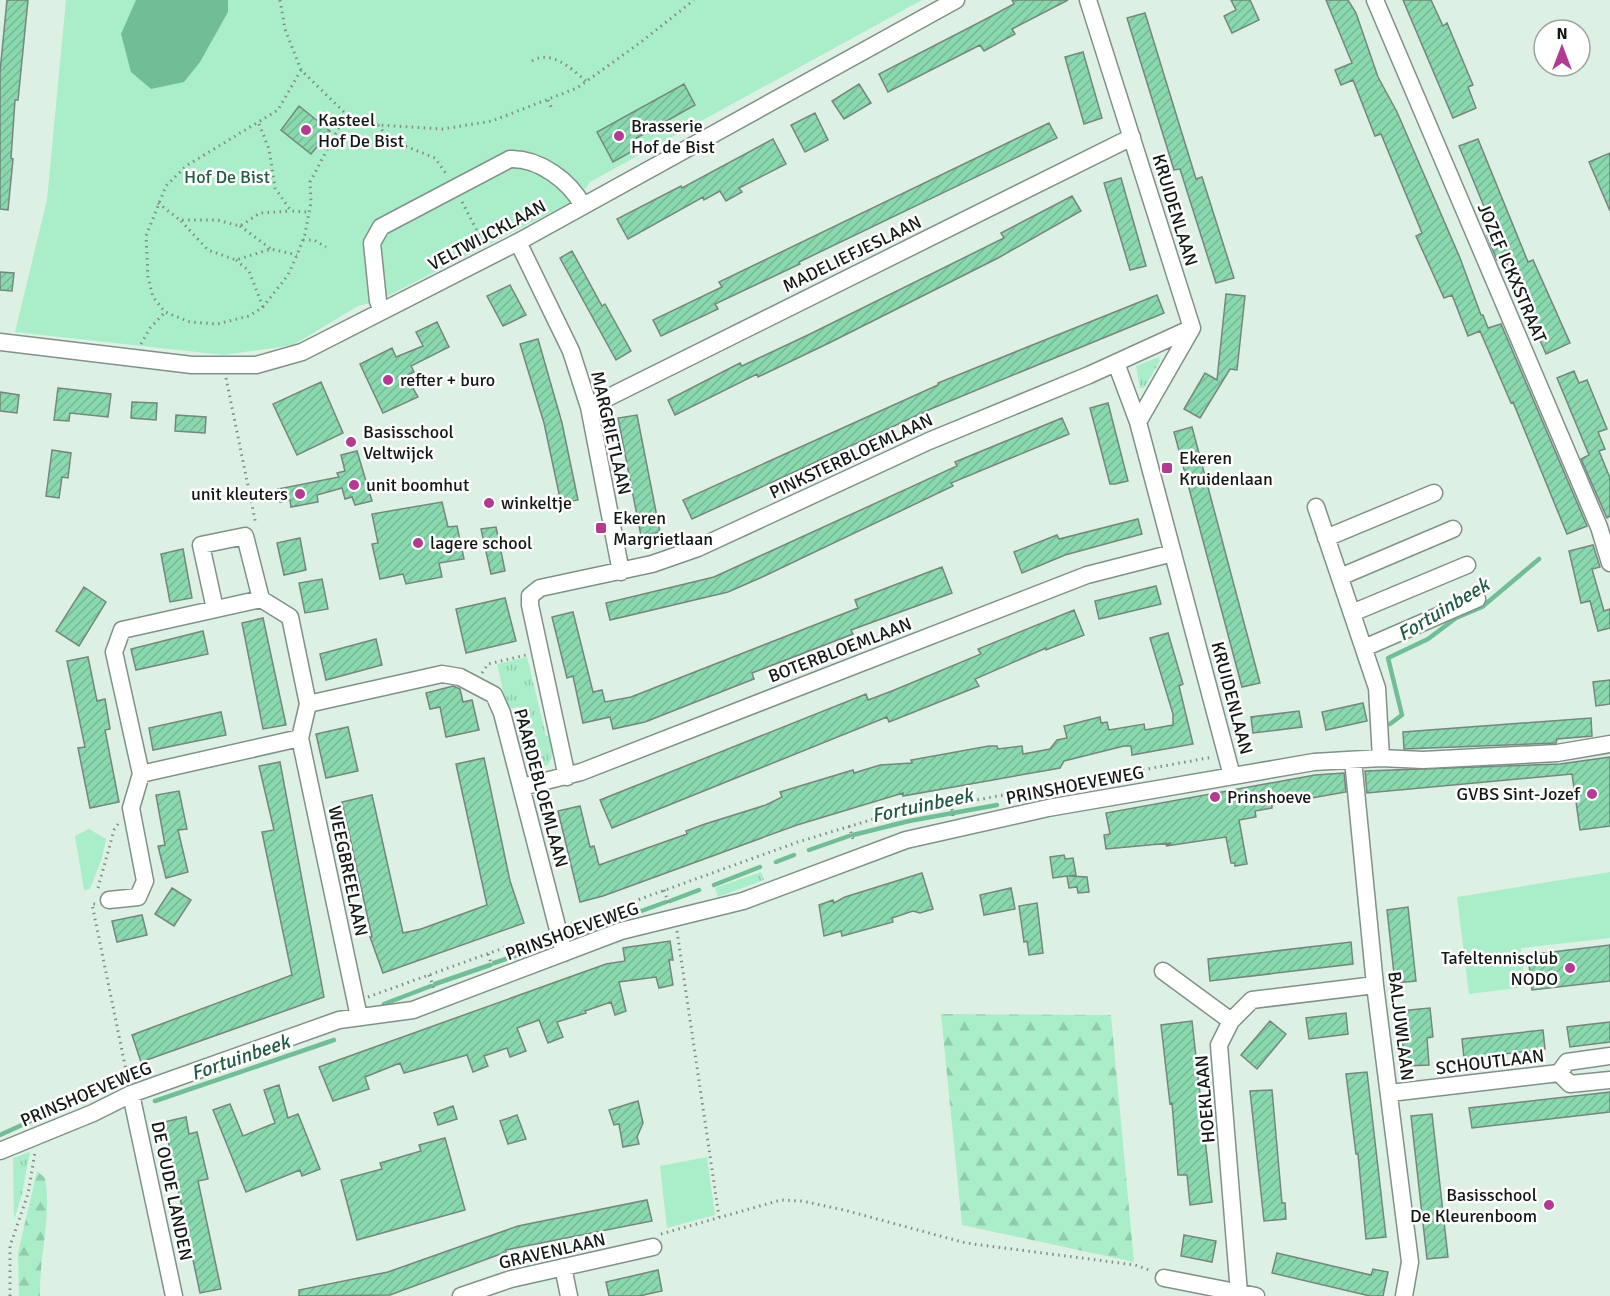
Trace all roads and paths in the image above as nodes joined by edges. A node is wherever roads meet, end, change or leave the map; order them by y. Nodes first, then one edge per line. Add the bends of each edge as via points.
1 (280, 0) edge
2 (694, 0) edge
3 (956, 0) edge
4 (1088, 0) edge
5 (1375, 0) edge
6 (532, 61) dead end
7 (301, 70) junction
8 (586, 81) junction
9 (548, 100) junction
10 (553, 111) dead end
11 (346, 114) junction
12 (259, 124) junction
13 (378, 125) junction
14 (1132, 137) junction
15 (438, 162) dead end
16 (454, 188) junction
17 (159, 203) junction
18 (583, 206) junction
19 (291, 211) junction
20 (308, 212) junction
21 (180, 220) junction
22 (240, 226) junction
23 (303, 240) junction
24 (518, 242) junction
25 (326, 247) dead end
26 (271, 249) junction
27 (297, 255) junction
28 (491, 256) junction
29 (236, 260) junction
30 (263, 307) junction
31 (382, 311) junction
32 (165, 312) junction
33 (1192, 328) junction
34 (0, 342) edge
35 (137, 358) junction
36 (1116, 363) junction
37 (223, 366) junction
38 (589, 406) junction
39 (1138, 422) junction
40 (1434, 493) dead end
41 (1316, 507) dead end
42 (1453, 529) dead end
43 (245, 536) junction
44 (1326, 538) junction
45 (1173, 553) junction
46 (1610, 563) edge
47 (1467, 565) dead end
48 (621, 572) junction
49 (1340, 577) junction
50 (261, 599) junction
51 (1477, 599) dead end
52 (530, 605) joint
53 (215, 609) junction
54 (1352, 613) junction
55 (1364, 648) junction
56 (540, 652) junction
57 (474, 684) junction
58 (308, 704) junction
59 (300, 738) junction
60 (1610, 744) edge
61 (1227, 757) junction
62 (1381, 758) junction
63 (1353, 760) junction
64 (141, 774) junction
65 (1232, 776) junction
66 (567, 777) junction
67 (522, 787) junction
68 (951, 803) junction
69 (132, 808) junction
70 (952, 808) dead end
71 (850, 828) junction
72 (853, 840) dead end
73 (664, 890) junction
74 (109, 900) joint
75 (92, 904) junction
76 (673, 912) junction
77 (560, 941) junction
78 (1163, 970) dead end
79 (429, 975) junction
80 (431, 980) dead end
81 (1376, 985) junction
82 (357, 1010) junction
83 (1231, 1021) junction
84 (1610, 1056) edge
85 (1559, 1073) junction
86 (1610, 1080) edge
87 (1390, 1093) junction
88 (131, 1094) junction
89 (36, 1137) junction
90 (0, 1151) edge
91 (719, 1217) junction
92 (653, 1248) joint
93 (563, 1268) junction
94 (1164, 1278) joint
95 (1247, 1294) edge
96 (10, 1296) edge
97 (174, 1296) edge
98 (461, 1296) edge
99 (569, 1296) edge
100 (1404, 1296) edge

1 - 7 path via 285,29
2 - 8 path
3 - 18 street, VELTWIJCKLAAN
4 - 14 street, KRUIDENLAAN
5 - 46 street, JOZEF ICKXSTRAAT via 1599,526
6 - 8 path via 537,57 564,61
7 - 11 path
7 - 12 path via 278,110
8 - 9 path
9 - 10 path
9 - 13 path via 492,121 441,129
11 - 13 path
11 - 20 path via 310,182
12 - 17 path via 186,166 166,186
12 - 19 path via 270,149 275,188
13 - 15 path via 390,140
14 - 33 street, KRUIDENLAAN
14 - 38 street, MADELIEFJESLAAN
16 - 18 street via 510,159 525,159 569,185
16 - 28 path
16 - 31 street via 381,227 372,243
17 - 21 path
17 - 32 path via 146,236 147,267 153,297
18 - 24 street, VELTWIJCKLAAN
19 - 20 path
19 - 22 path via 260,213
20 - 23 path
21 - 22 path via 216,220
21 - 29 path via 208,250
22 - 26 path
23 - 25 path via 314,240
23 - 27 path
24 - 28 street, VELTWIJCKLAAN
24 - 38 street, MARGRIETLAAN via 571,351
26 - 27 path
26 - 29 path
27 - 30 path via 288,275
28 - 31 street, VELTWIJCKLAAN
29 - 30 path via 249,271
30 - 32 path via 249,316 217,324 190,322
31 - 37 street, VELTWIJCKLAAN via 302,351 256,365
32 - 35 path via 150,328
33 - 36 street, PINKSTERBLOEMLAAN
33 - 39 street
34 - 35 street, VELTWIJCKLAAN
35 - 37 street, VELTWIJCKLAAN
36 - 39 street, KRUIDENLAAN
36 - 48 street, PINKSTERBLOEMLAAN via 929,441 698,548
37 - 43 path via 257,532
38 - 48 street, MARGRIETLAAN
39 - 45 street, KRUIDENLAAN
40 - 44 street
41 - 44 street
42 - 49 street
43 - 50 street
43 - 53 street via 201,545
44 - 49 street
45 - 61 street, KRUIDENLAAN
45 - 66 street, BOTERBLOEMLAAN via 1087,575
47 - 54 street
48 - 52 street, PINKSTERBLOEMLAAN via 540,588 530,596
49 - 54 street
50 - 53 street
50 - 58 street, WEEGBREELAAN via 290,617
51 - 55 street
52 - 56 street, PAARDEBLOEMLAAN
53 - 64 street via 122,630 114,652
54 - 55 street
55 - 62 street via 1377,688
56 - 57 path via 488,664
56 - 66 street, PAARDEBLOEMLAAN
57 - 58 street, PAARDEBLOEMLAAN via 442,674
57 - 67 street, PAARDEBLOEMLAAN via 494,695
58 - 59 street, WEEGBREELAAN
59 - 64 street
59 - 82 street, WEEGBREELAAN
60 - 62 street, PRINSHOEVEWEG via 1557,753 1423,760
61 - 65 street, KRUIDENLAAN
61 - 68 path
62 - 63 street, PRINSHOEVEWEG
63 - 65 street, PRINSHOEVEWEG via 1314,762
63 - 81 street, BALJUWLAAN
64 - 69 street
65 - 76 street, PRINSHOEVEWEG via 1048,808 906,840 743,901
66 - 67 street, BOTERBLOEMLAAN
67 - 77 street, PAARDEBLOEMLAAN
68 - 70 path
68 - 71 path
69 - 74 street via 145,881 138,897
69 - 75 path via 114,830
71 - 72 path
71 - 73 path
73 - 76 path
73 - 77 path
74 - 75 path
75 - 88 path
76 - 77 street, PRINSHOEVEWEG via 621,931
76 - 91 path
77 - 79 path via 489,956
77 - 82 street, PRINSHOEVEWEG via 413,1010
78 - 83 street
79 - 80 path
79 - 82 path
81 - 83 street, HOEKLAAN via 1251,1000
81 - 87 street, BALJUWLAAN
82 - 88 street, PRINSHOEVEWEG via 339,1020
83 - 95 street, HOEKLAAN via 1219,1045
84 - 85 street, SCHOUTLAAN via 1567,1062
85 - 86 street, SCHOUTLAAN via 1570,1084
85 - 87 street, SCHOUTLAAN
87 - 100 street, BALJUWLAAN via 1410,1262
88 - 89 street, PRINSHOEVEWEG
88 - 97 street, DE OUDE LANDEN
89 - 90 street, PRINSHOEVEWEG
89 - 96 path via 28,1194 10,1246
91 - 92 path via 659,1235
91 - 94 path via 781,1200 802,1201 966,1243 1136,1265
92 - 93 street, GRAVENLAAN
93 - 98 street, GRAVENLAAN via 511,1279
93 - 99 street
94 - 95 street

